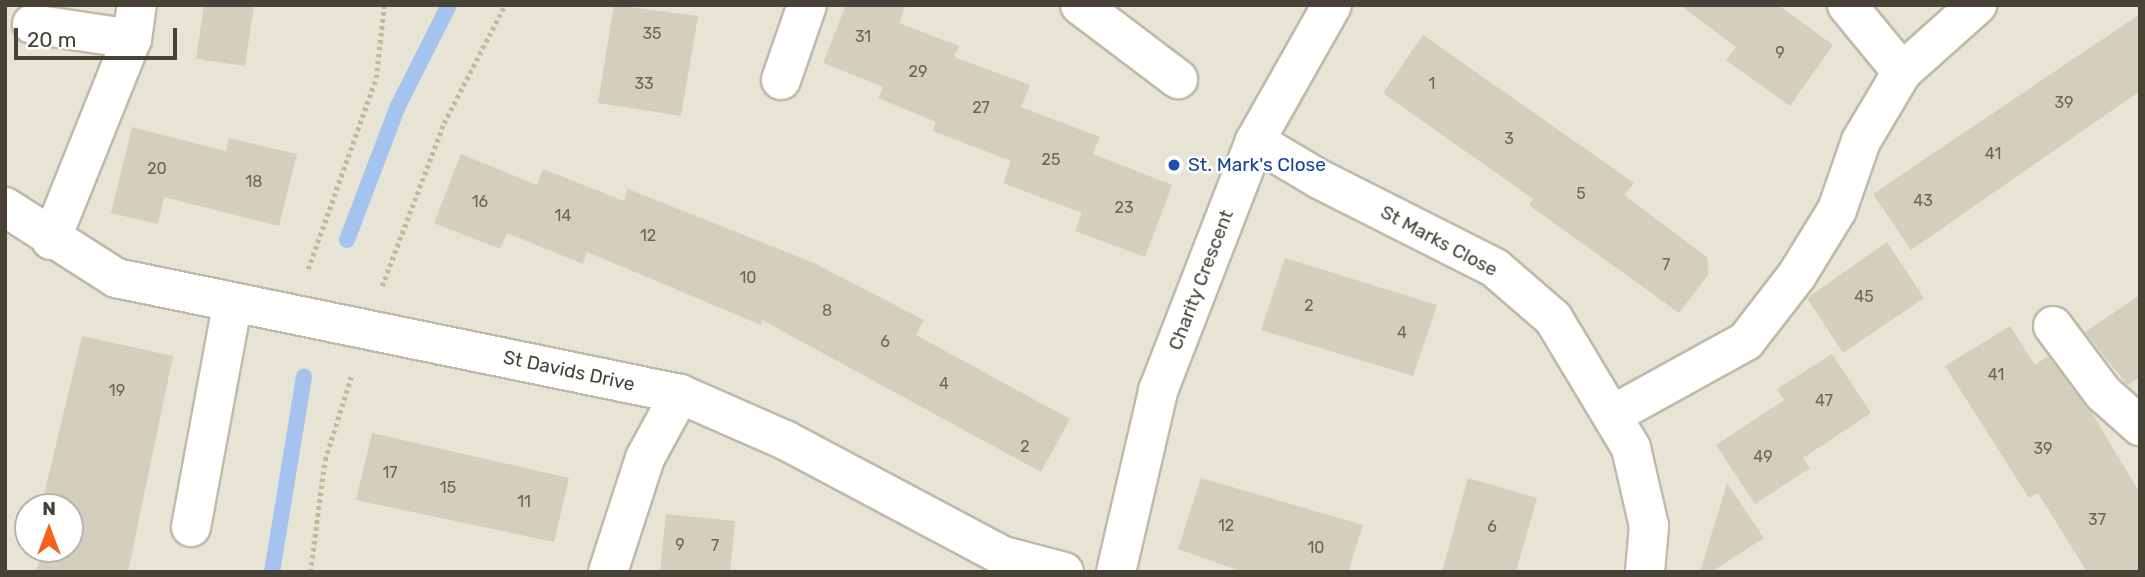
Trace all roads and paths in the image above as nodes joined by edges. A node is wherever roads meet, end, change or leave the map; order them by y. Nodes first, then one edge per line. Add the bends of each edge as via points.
1 (384, 5) edge
2 (505, 5) edge
3 (807, 5) edge
4 (1080, 5) edge
5 (1332, 5) edge
6 (1847, 5) edge
7 (1977, 5) edge
8 (134, 22) edge
9 (32, 24) dead end
10 (1902, 72) junction
11 (1178, 79) dead end
12 (781, 80) dead end
13 (1255, 141) junction
14 (5, 207) edge
15 (51, 240) junction
16 (232, 305) junction
17 (293, 313) junction
18 (2053, 326) dead end
19 (366, 328) junction
20 (680, 394) junction
21 (1612, 415) junction
22 (2140, 426) edge
23 (191, 527) dead end
24 (310, 572) edge
25 (608, 572) edge
26 (1063, 572) edge
27 (1116, 572) edge
28 (1645, 572) edge

1 - 17 path via 376,78
2 - 19 path via 444,123
3 - 12 street
4 - 11 street
5 - 13 street, Charity Crescent
6 - 10 street
7 - 10 street
8 - 9 street
8 - 15 street
10 - 21 street via 1861,141 1837,210 1797,275 1746,341
13 - 21 street, St Marks Close via 1495,268 1553,318
13 - 27 street, Charity Crescent via 1158,391
14 - 15 street, St Davids Drive
15 - 16 street, St Davids Drive via 116,278
16 - 17 street, St Davids Drive
16 - 23 street
17 - 19 street, St Davids Drive
18 - 22 street via 2103,393
19 - 20 street, St Davids Drive
19 - 24 path via 325,460
20 - 25 street via 645,458
20 - 26 street, St Davids Drive via 785,440 1003,556
21 - 28 street, St Marks Close via 1631,447 1642,485 1649,526

